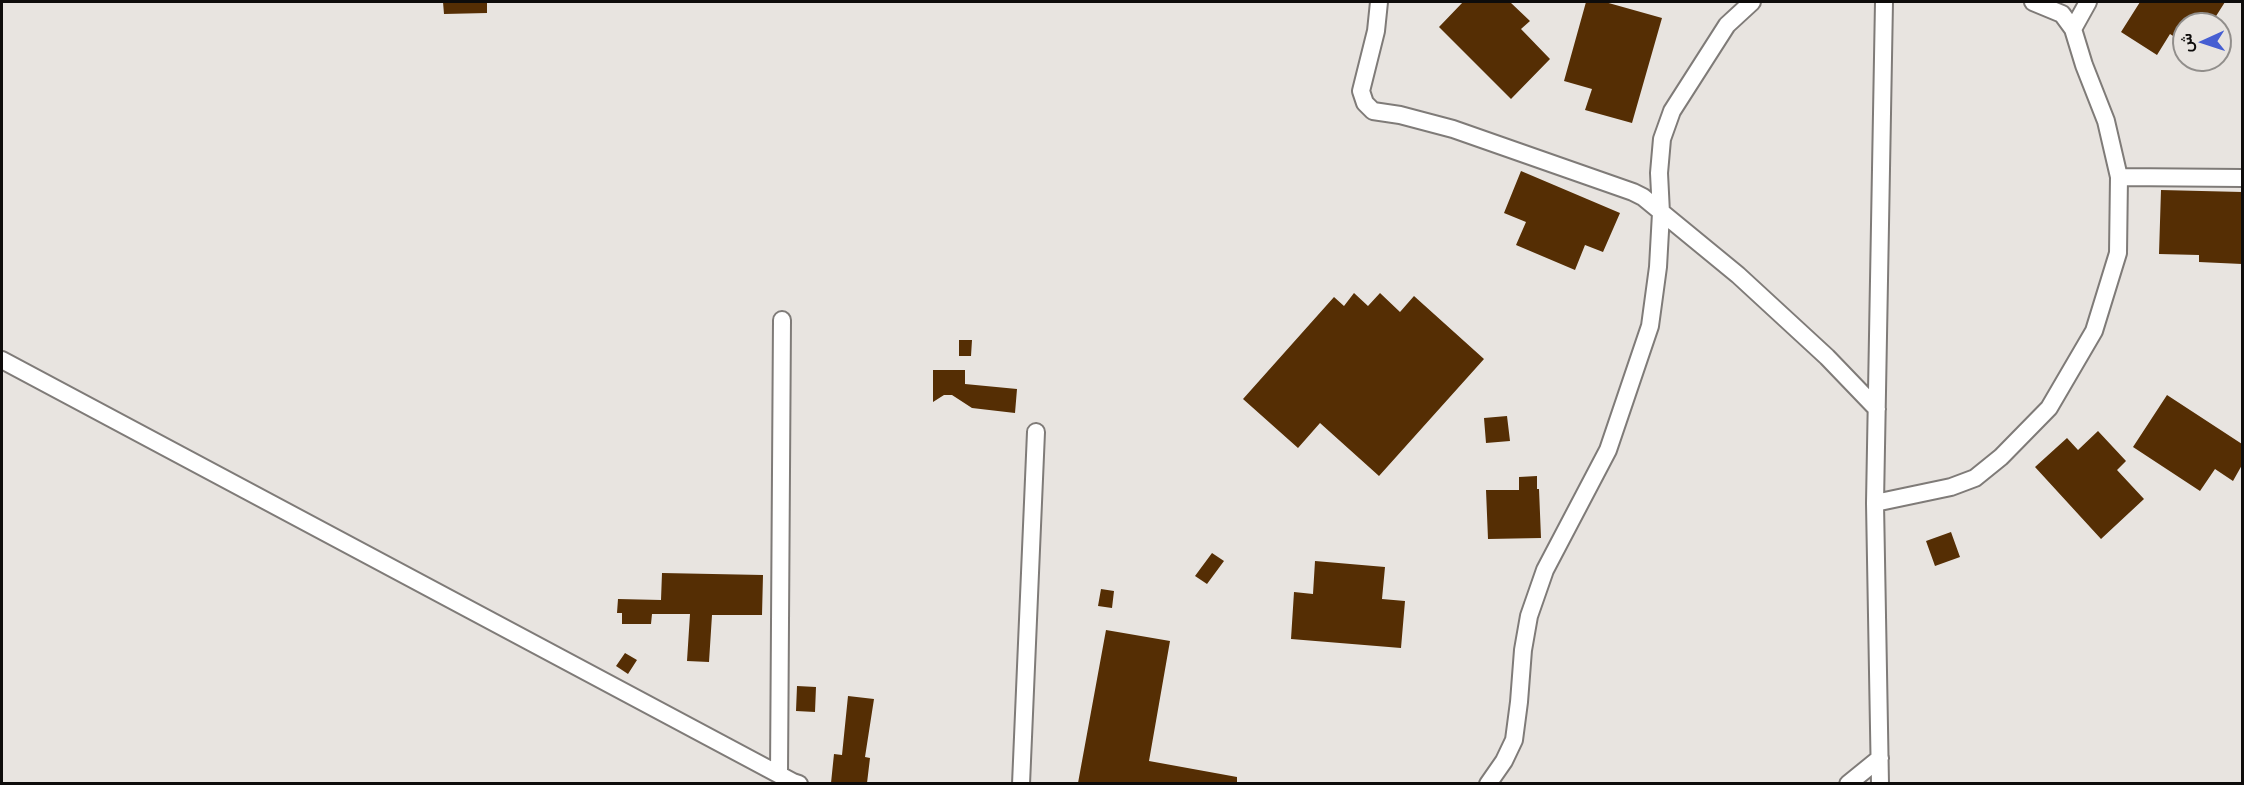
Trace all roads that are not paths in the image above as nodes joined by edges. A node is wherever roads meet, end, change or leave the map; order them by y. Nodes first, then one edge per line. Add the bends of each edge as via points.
1 (1379, 2) edge
2 (1752, 2) edge
3 (1884, 2) edge
4 (2033, 2) edge
5 (2088, 2) edge
6 (2073, 29) junction
7 (2119, 177) junction
8 (2242, 178) edge
9 (1661, 213) junction
10 (782, 320) dead end
11 (2, 360) edge
12 (1877, 410) junction
13 (1036, 432) dead end
14 (1875, 503) junction
15 (1880, 758) junction
16 (791, 781) edge
17 (1021, 783) edge
18 (1488, 783) edge
19 (1848, 783) edge
20 (1880, 783) edge

1 - 9 street via 1376,31 1360,91 1373,111 1453,129 1633,192
2 - 9 street via 1727,25 1672,111 1662,139
3 - 12 street
4 - 6 street via 2062,14
5 - 6 street
6 - 7 street via 2106,121
7 - 8 street
7 - 14 street via 2118,253 2094,332 2049,408 1975,478
9 - 12 street via 1738,275 1827,357
9 - 18 street via 1650,326 1608,450 1545,570 1529,616 1514,740
10 - 16 street
11 - 16 street
12 - 14 street
13 - 17 street
14 - 15 street
15 - 19 street
15 - 20 street

